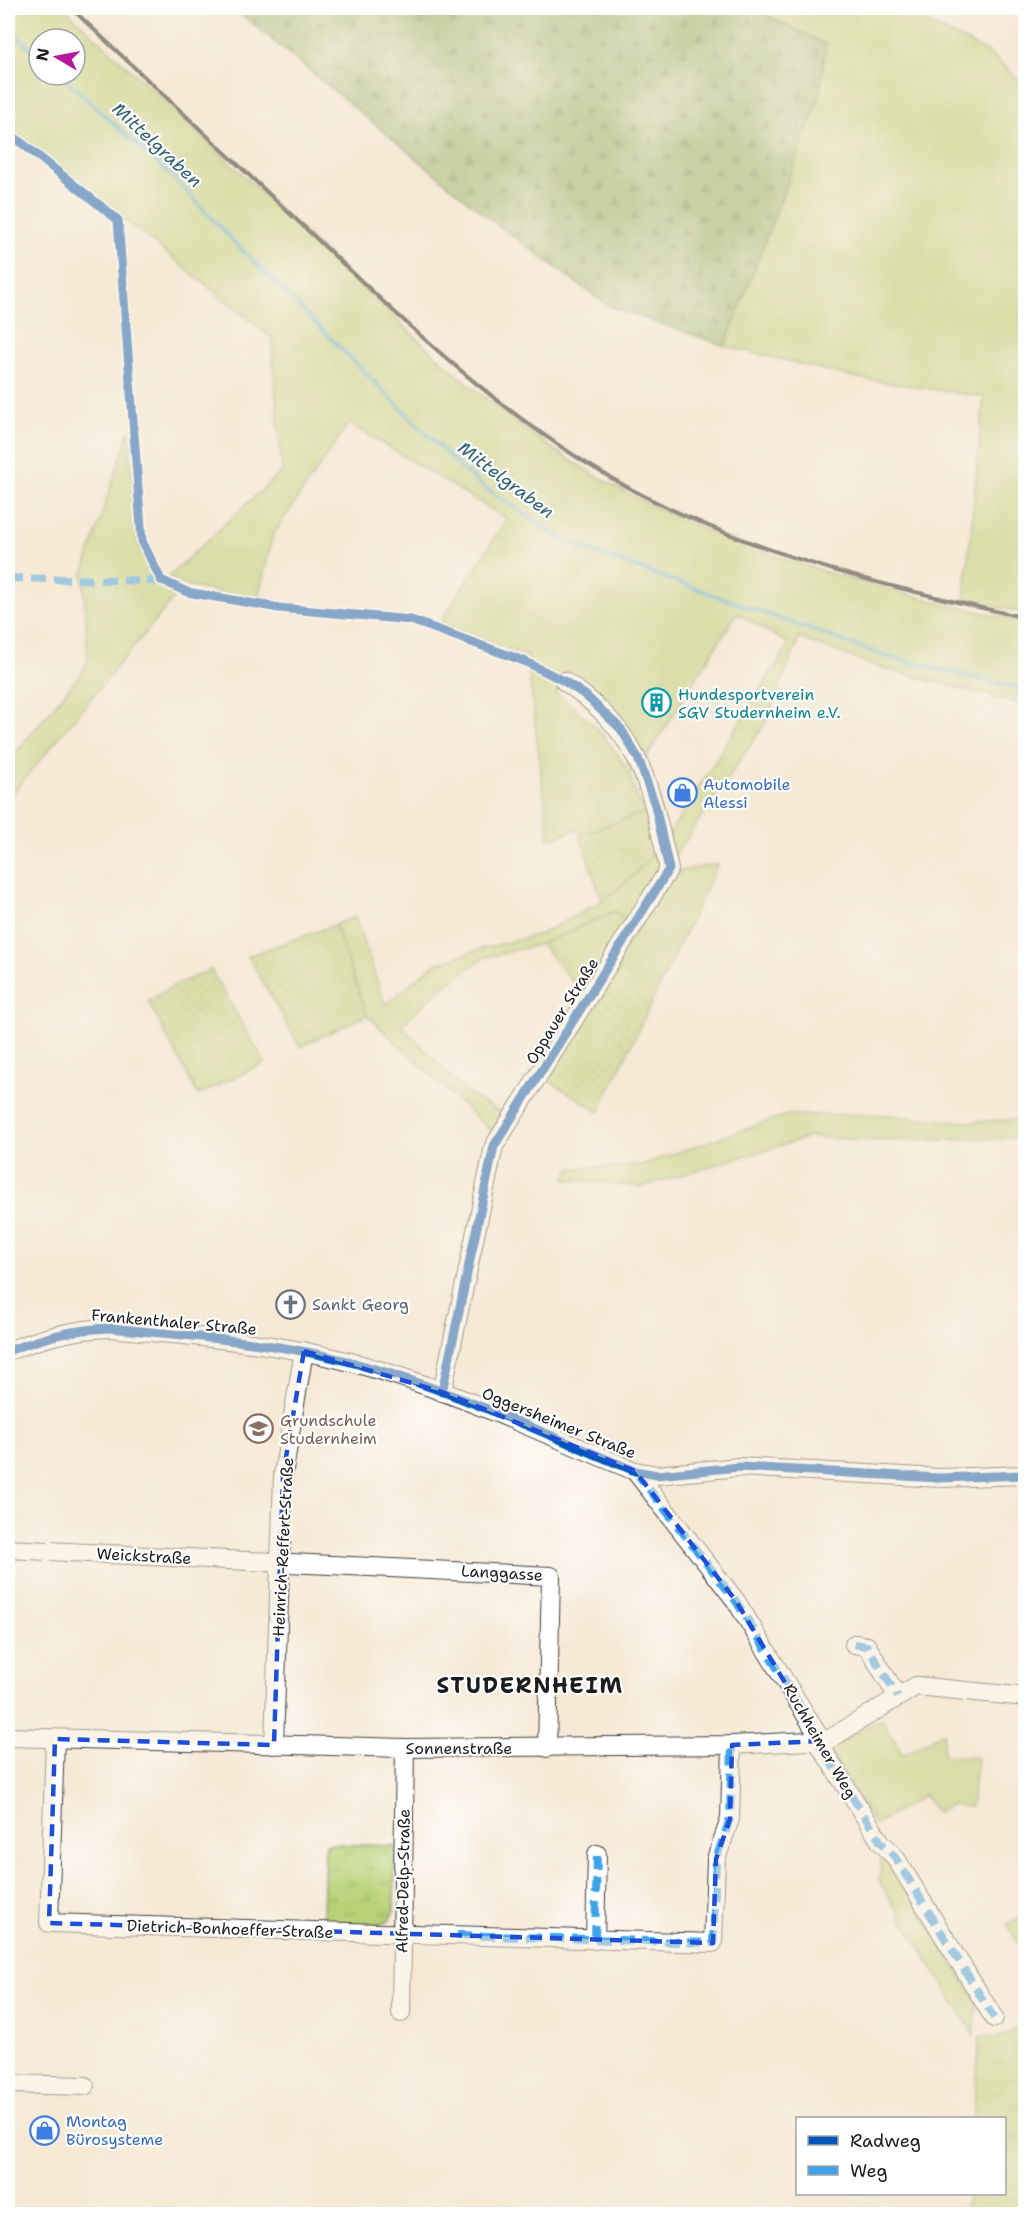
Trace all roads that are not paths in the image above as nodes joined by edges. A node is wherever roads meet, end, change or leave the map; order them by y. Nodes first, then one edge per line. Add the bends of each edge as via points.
1 (564, 681) dead end
2 (8, 1351) edge
3 (304, 1351) junction
4 (442, 1392) junction
5 (635, 1471) junction
6 (1026, 1475) edge
7 (8, 1549) edge
8 (280, 1562) junction
9 (854, 1644) dead end
10 (898, 1697) junction
11 (1026, 1697) edge
12 (8, 1737) edge
13 (56, 1739) junction
14 (820, 1741) junction
15 (274, 1745) junction
16 (732, 1745) junction
17 (547, 1748) junction
18 (405, 1749) junction
19 (597, 1854) dead end
20 (402, 1934) junction
21 (595, 1940) junction
22 (401, 2013) dead end
23 (994, 2018) dead end
24 (8, 2084) edge
25 (85, 2086) dead end

1 - 4 street, Oppauer Straße via 621,729 639,758 655,805 669,869 494,1146
2 - 3 street, Frankenthaler Straße via 48,1335 110,1328
3 - 4 street, Oggersheimer Straße via 359,1364
3 - 8 street, Heinrich-Reffert-Straße via 283,1475
4 - 5 street, Oggersheimer Straße
5 - 6 street, Oggersheimer Straße via 657,1474 739,1467 940,1478
5 - 14 street, Ruchheimer Weg via 736,1601
7 - 8 street, Weickstraße
8 - 15 street, Heinrich-Reffert-Straße
8 - 17 street, Langgasse via 551,1576
9 - 10 street via 867,1646
10 - 11 street, Sonnenstraße via 916,1686
10 - 14 street, Sonnenstraße via 828,1740
12 - 13 street, Sonnenstraße
13 - 15 street, Sonnenstraße
13 - 20 street, Dietrich-Bonhoeffer-Straße via 49,1923
14 - 16 street, Sonnenstraße
14 - 23 street, Ruchheimer Weg
15 - 18 street, Sonnenstraße
16 - 17 street, Sonnenstraße
16 - 21 street, Dietrich-Bonhoeffer-Straße via 730,1819 717,1859 712,1943
17 - 18 street, Sonnenstraße
18 - 20 street, Alfred-Delp-Straße
19 - 21 street
20 - 21 street, Dietrich-Bonhoeffer-Straße
20 - 22 street, Alfred-Delp-Straße
24 - 25 street

